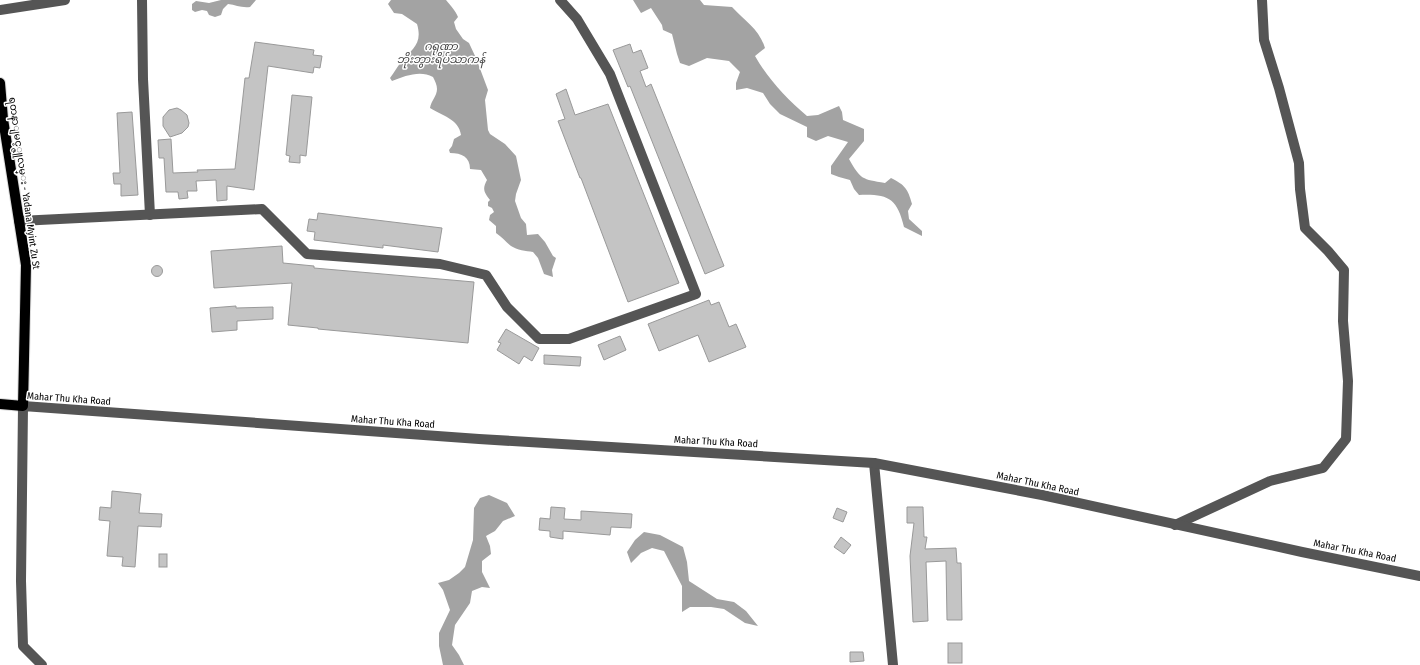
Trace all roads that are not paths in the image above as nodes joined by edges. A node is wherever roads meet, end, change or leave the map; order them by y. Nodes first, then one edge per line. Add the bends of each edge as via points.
1 (65, 0) edge
2 (142, 0) edge
3 (560, 0) edge
4 (1262, 0) edge
5 (0, 10) edge
6 (0, 83) edge
7 (150, 214) junction
8 (18, 220) junction
9 (0, 404) edge
10 (23, 406) junction
11 (874, 463) junction
12 (1175, 525) junction
13 (1420, 576) edge
14 (42, 665) edge
15 (893, 665) edge

1 - 5 street
2 - 7 street
3 - 7 street via 577,19 610,74 696,294 569,339 539,339 507,307 486,275 440,264 307,254 262,209
4 - 12 street via 1264,40 1300,163 1305,228 1344,270 1343,321 1348,381 1346,439 1323,468 1270,481
6 - 8 main road, ရတနာျမင့္ဇူလမ္း - Yadana Myint Zu St
7 - 8 street
8 - 10 main road, ရတနာျမင့္ဇူလမ္း - Yadana Myint Zu St via 26,265
9 - 10 main road, Mahar Thu Kha Road
10 - 11 street, Mahar Thu Kha Road
10 - 14 street via 23,646
11 - 12 street, Mahar Thu Kha Road via 1042,495
11 - 15 street
12 - 13 street, Mahar Thu Kha Road

